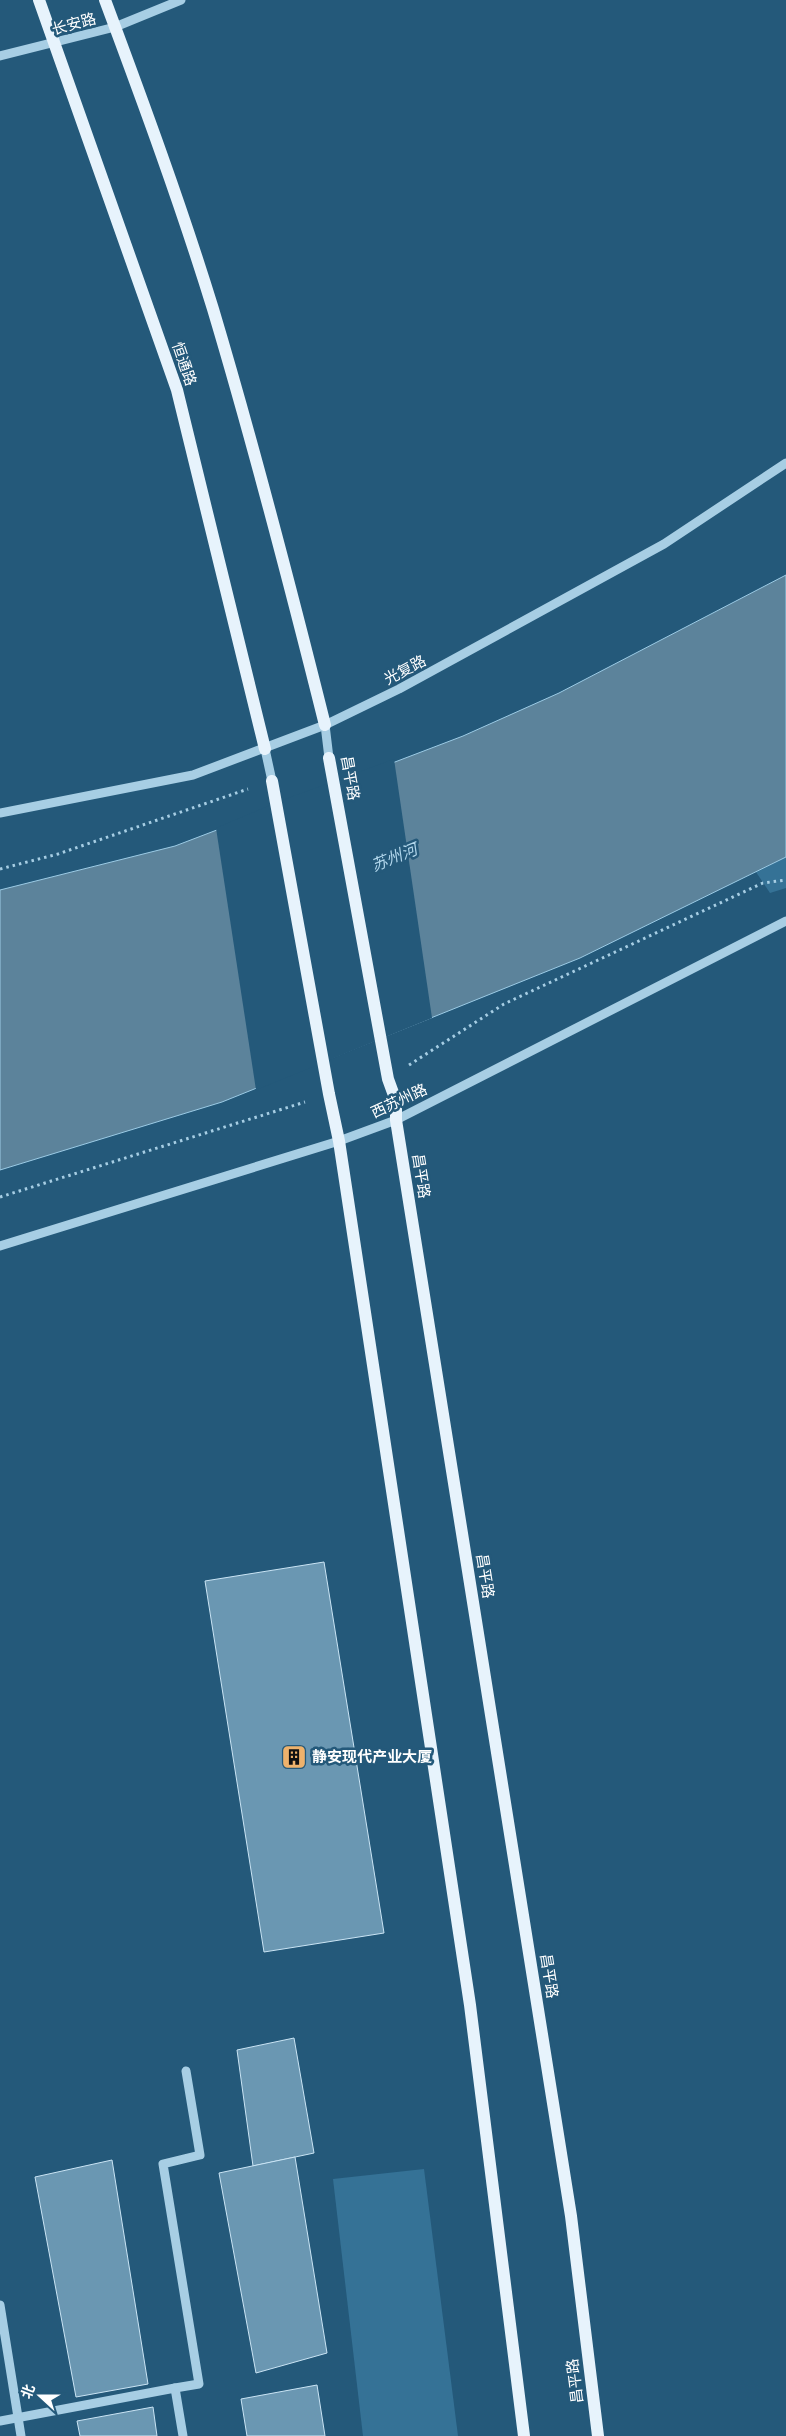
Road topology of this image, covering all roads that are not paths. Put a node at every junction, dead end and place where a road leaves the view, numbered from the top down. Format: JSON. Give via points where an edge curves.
{"nodes":[{"id":1,"x":39,"y":0,"type":"edge"},
{"id":2,"x":104,"y":0,"type":"edge"},
{"id":3,"x":181,"y":0,"type":"edge"},
{"id":4,"x":115,"y":27,"type":"junction"},
{"id":5,"x":53,"y":44,"type":"junction"},
{"id":6,"x":0,"y":56,"type":"edge"},
{"id":7,"x":786,"y":463,"type":"edge"},
{"id":8,"x":325,"y":725,"type":"junction"},
{"id":9,"x":265,"y":749,"type":"junction"},
{"id":10,"x":329,"y":758,"type":"joint"},
{"id":11,"x":272,"y":781,"type":"joint"},
{"id":12,"x":0,"y":813,"type":"edge"},
{"id":13,"x":786,"y":921,"type":"edge"},
{"id":14,"x":396,"y":1120,"type":"junction"},
{"id":15,"x":340,"y":1141,"type":"junction"},
{"id":16,"x":0,"y":1246,"type":"edge"},
{"id":17,"x":186,"y":2071,"type":"dead end"},
{"id":18,"x":0,"y":2305,"type":"edge"},
{"id":19,"x":175,"y":2388,"type":"junction"},
{"id":20,"x":18,"y":2417,"type":"junction"},
{"id":21,"x":0,"y":2420,"type":"edge"},
{"id":22,"x":21,"y":2436,"type":"edge"},
{"id":23,"x":183,"y":2436,"type":"edge"},
{"id":24,"x":524,"y":2436,"type":"edge"},
{"id":25,"x":598,"y":2436,"type":"edge"}],
"edges":[{"from":1,"to":5,"type":"main road","name":"恒通路"},
{"from":2,"to":4,"type":"main road"},
{"from":3,"to":4,"type":"street","name":"长安路"},
{"from":4,"to":5,"type":"street","name":"长安路"},
{"from":4,"to":8,"type":"main road","via":[[212,308],[282,551]]},
{"from":5,"to":6,"type":"street","name":"长安路"},
{"from":5,"to":9,"type":"main road","name":"恒通路","via":[[177,390]]},
{"from":7,"to":8,"type":"street","name":"光复路","via":[[664,544],[398,689]]},
{"from":8,"to":9,"type":"street","name":"光复路"},
{"from":8,"to":10,"type":"street","name":"昌平路"},
{"from":9,"to":11,"type":"street"},
{"from":9,"to":12,"type":"street","name":"光复路","via":[[193,775]]},
{"from":10,"to":14,"type":"main road","name":"昌平路","via":[[388,1079],[396,1101]]},
{"from":11,"to":15,"type":"main road"},
{"from":13,"to":14,"type":"street","name":"西苏州路"},
{"from":14,"to":15,"type":"street","name":"西苏州路"},
{"from":14,"to":25,"type":"main road","name":"昌平路","via":[[571,2216]]},
{"from":15,"to":16,"type":"street","name":"西苏州路"},
{"from":15,"to":24,"type":"main road","via":[[470,2005]]},
{"from":17,"to":19,"type":"street","via":[[200,2155],[163,2164],[199,2384]]},
{"from":18,"to":20,"type":"street"},
{"from":19,"to":20,"type":"street"},
{"from":19,"to":23,"type":"street"},
{"from":20,"to":21,"type":"street"},
{"from":20,"to":22,"type":"street"}]}
